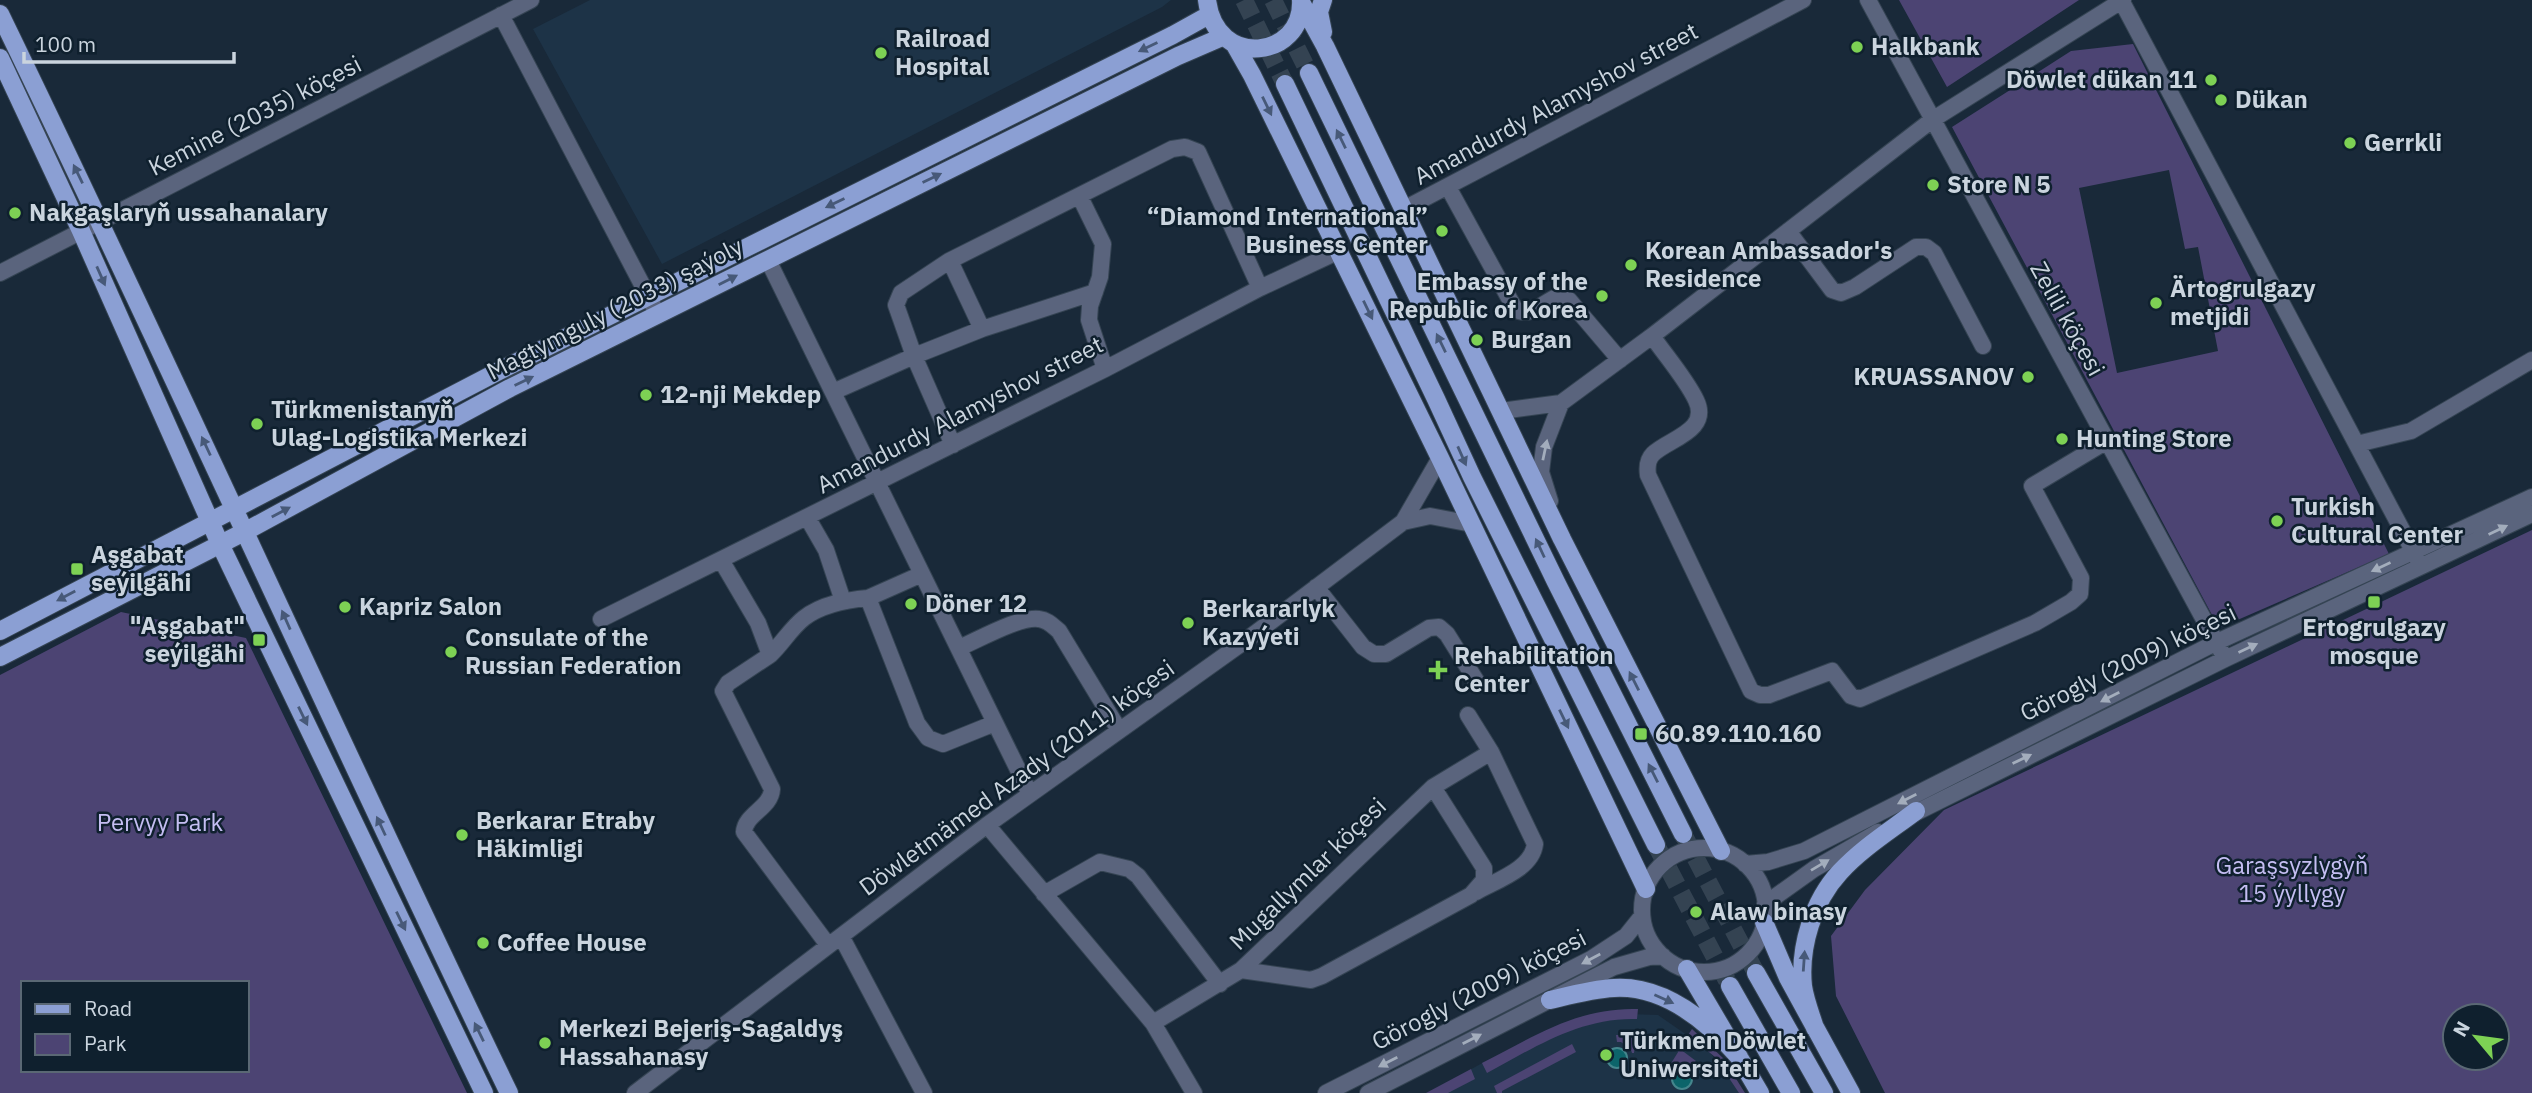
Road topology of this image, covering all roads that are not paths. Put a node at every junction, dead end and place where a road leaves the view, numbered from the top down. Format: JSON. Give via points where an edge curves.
{"nodes":[{"id":1,"x":531,"y":0,"type":"edge"},
{"id":2,"x":1196,"y":0,"type":"edge"},
{"id":3,"x":1323,"y":0,"type":"edge"},
{"id":4,"x":1803,"y":0,"type":"edge"},
{"id":5,"x":1868,"y":0,"type":"edge"},
{"id":6,"x":2122,"y":0,"type":"edge"},
{"id":7,"x":1301,"y":2,"type":"edge"},
{"id":8,"x":1208,"y":8,"type":"edge"},
{"id":9,"x":0,"y":14,"type":"edge"},
{"id":10,"x":501,"y":15,"type":"junction"},
{"id":11,"x":1173,"y":35,"type":"junction"},
{"id":12,"x":1229,"y":41,"type":"junction"},
{"id":13,"x":1325,"y":46,"type":"junction"},
{"id":14,"x":1178,"y":56,"type":"junction"},
{"id":15,"x":0,"y":58,"type":"edge"},
{"id":16,"x":1309,"y":73,"type":"tunnel mouth"},
{"id":17,"x":1252,"y":75,"type":"junction"},
{"id":18,"x":1285,"y":84,"type":"tunnel mouth"},
{"id":19,"x":1932,"y":120,"type":"junction"},
{"id":20,"x":1448,"y":187,"type":"junction"},
{"id":21,"x":1080,"y":197,"type":"junction"},
{"id":22,"x":1404,"y":209,"type":"junction"},
{"id":23,"x":101,"y":221,"type":"junction"},
{"id":24,"x":81,"y":231,"type":"junction"},
{"id":25,"x":1788,"y":231,"type":"junction"},
{"id":26,"x":1339,"y":251,"type":"junction"},
{"id":27,"x":768,"y":260,"type":"junction"},
{"id":28,"x":950,"y":261,"type":"junction"},
{"id":29,"x":0,"y":273,"type":"edge"},
{"id":30,"x":1260,"y":288,"type":"junction"},
{"id":31,"x":1095,"y":292,"type":"junction"},
{"id":32,"x":648,"y":296,"type":"junction"},
{"id":33,"x":658,"y":315,"type":"junction"},
{"id":34,"x":982,"y":329,"type":"junction"},
{"id":35,"x":1652,"y":336,"type":"junction"},
{"id":36,"x":1983,"y":346,"type":"dead end"},
{"id":37,"x":914,"y":356,"type":"junction"},
{"id":38,"x":1620,"y":360,"type":"junction"},
{"id":39,"x":2532,"y":360,"type":"edge"},
{"id":40,"x":1105,"y":369,"type":"junction"},
{"id":41,"x":1461,"y":384,"type":"junction"},
{"id":42,"x":833,"y":393,"type":"junction"},
{"id":43,"x":1436,"y":399,"type":"junction"},
{"id":44,"x":1561,"y":403,"type":"junction"},
{"id":45,"x":1502,"y":411,"type":"junction"},
{"id":46,"x":2108,"y":441,"type":"junction"},
{"id":47,"x":2357,"y":444,"type":"junction"},
{"id":48,"x":953,"y":445,"type":"junction"},
{"id":49,"x":1440,"y":458,"type":"junction"},
{"id":50,"x":877,"y":482,"type":"junction"},
{"id":51,"x":2532,"y":497,"type":"edge"},
{"id":52,"x":235,"y":508,"type":"junction"},
{"id":53,"x":2532,"y":514,"type":"edge"},
{"id":54,"x":807,"y":517,"type":"junction"},
{"id":55,"x":211,"y":520,"type":"junction"},
{"id":56,"x":1404,"y":522,"type":"junction"},
{"id":57,"x":1472,"y":524,"type":"junction"},
{"id":58,"x":246,"y":531,"type":"junction"},
{"id":59,"x":1562,"y":539,"type":"junction"},
{"id":60,"x":220,"y":544,"type":"junction"},
{"id":61,"x":2414,"y":552,"type":"junction"},
{"id":62,"x":721,"y":560,"type":"junction"},
{"id":63,"x":2421,"y":567,"type":"junction"},
{"id":64,"x":922,"y":575,"type":"junction"},
{"id":65,"x":1556,"y":582,"type":"junction"},
{"id":66,"x":1525,"y":584,"type":"junction"},
{"id":67,"x":1316,"y":587,"type":"junction"},
{"id":68,"x":868,"y":598,"type":"junction"},
{"id":69,"x":843,"y":601,"type":"junction"},
{"id":70,"x":601,"y":619,"type":"dead end"},
{"id":71,"x":0,"y":631,"type":"edge"},
{"id":72,"x":2217,"y":642,"type":"junction"},
{"id":73,"x":959,"y":648,"type":"junction"},
{"id":74,"x":770,"y":655,"type":"junction"},
{"id":75,"x":0,"y":657,"type":"edge"},
{"id":76,"x":2225,"y":659,"type":"junction"},
{"id":77,"x":1477,"y":682,"type":"dead end"},
{"id":78,"x":1468,"y":715,"type":"dead end"},
{"id":79,"x":995,"y":723,"type":"junction"},
{"id":80,"x":1119,"y":730,"type":"junction"},
{"id":81,"x":1491,"y":752,"type":"junction"},
{"id":82,"x":1433,"y":787,"type":"junction"},
{"id":83,"x":1030,"y":794,"type":"junction"},
{"id":84,"x":1916,"y":811,"type":"junction"},
{"id":85,"x":986,"y":825,"type":"junction"},
{"id":86,"x":1683,"y":834,"type":"tunnel mouth"},
{"id":87,"x":1656,"y":845,"type":"tunnel mouth"},
{"id":88,"x":1721,"y":851,"type":"junction"},
{"id":89,"x":1745,"y":864,"type":"junction"},
{"id":90,"x":1646,"y":889,"type":"junction"},
{"id":91,"x":1044,"y":894,"type":"junction"},
{"id":92,"x":1472,"y":895,"type":"junction"},
{"id":93,"x":1765,"y":904,"type":"junction"},
{"id":94,"x":1642,"y":916,"type":"junction"},
{"id":95,"x":1764,"y":922,"type":"junction"},
{"id":96,"x":834,"y":940,"type":"junction"},
{"id":97,"x":1663,"y":956,"type":"junction"},
{"id":98,"x":1687,"y":969,"type":"junction"},
{"id":99,"x":1241,"y":970,"type":"junction"},
{"id":100,"x":1756,"y":973,"type":"tunnel mouth"},
{"id":101,"x":1220,"y":984,"type":"junction"},
{"id":102,"x":1730,"y":986,"type":"tunnel mouth"},
{"id":103,"x":1550,"y":1000,"type":"junction"},
{"id":104,"x":1153,"y":1023,"type":"junction"},
{"id":105,"x":1815,"y":1028,"type":"junction"},
{"id":106,"x":1739,"y":1057,"type":"junction"},
{"id":107,"x":484,"y":1093,"type":"edge"},
{"id":108,"x":509,"y":1093,"type":"edge"},
{"id":109,"x":635,"y":1093,"type":"edge"},
{"id":110,"x":924,"y":1093,"type":"edge"},
{"id":111,"x":1194,"y":1093,"type":"edge"},
{"id":112,"x":1326,"y":1093,"type":"edge"},
{"id":113,"x":1368,"y":1093,"type":"edge"},
{"id":114,"x":1760,"y":1093,"type":"edge"},
{"id":115,"x":1791,"y":1093,"type":"edge"},
{"id":116,"x":1824,"y":1093,"type":"edge"},
{"id":117,"x":1851,"y":1093,"type":"edge"}],
"edges":[{"from":1,"to":10,"type":"street","name":"Kemine (2035) köçesi"},
{"from":2,"to":11,"type":"main road"},
{"from":3,"to":13,"type":"main road","via":[[1319,12]]},
{"from":4,"to":20,"type":"street","name":"Amandurdy Alamyshov street"},
{"from":5,"to":19,"type":"street","name":"Zelili köçesi"},
{"from":6,"to":19,"type":"street"},
{"from":6,"to":47,"type":"street"},
{"from":7,"to":12,"type":"main road","via":[[1298,19],[1279,42],[1250,49]]},
{"from":7,"to":13,"type":"main road"},
{"from":8,"to":11,"type":"main road","name":"Magtymguly (2033) şaýoly"},
{"from":8,"to":12,"type":"main road"},
{"from":23,"to":9,"type":"main road","one_way":true},
{"from":10,"to":23,"type":"street","name":"Kemine (2035) köçesi"},
{"from":10,"to":32,"type":"street"},
{"from":11,"to":32,"type":"main road","name":"Magtymguly (2033) şaýoly","one_way":true},
{"from":12,"to":14,"type":"main road","name":"Magtymguly (2033) şaýoly"},
{"from":12,"to":17,"type":"main road"},
{"from":13,"to":22,"type":"main road"},
{"from":14,"to":17,"type":"main road","via":[[1216,50]]},
{"from":27,"to":14,"type":"main road","name":"Magtymguly (2033) şaýoly","one_way":true},
{"from":15,"to":24,"type":"main road"},
{"from":41,"to":16,"type":"main road","one_way":true},
{"from":17,"to":26,"type":"main road","one_way":true},
{"from":18,"to":43,"type":"main road"},
{"from":19,"to":25,"type":"street"},
{"from":19,"to":46,"type":"street","name":"Zelili köçesi"},
{"from":20,"to":22,"type":"street","name":"Amandurdy Alamyshov street"},
{"from":20,"to":38,"type":"street","via":[[1515,309],[1529,313],[1559,296],[1569,300]]},
{"from":21,"to":28,"type":"street"},
{"from":21,"to":30,"type":"street","via":[[1172,149],[1198,152]]},
{"from":21,"to":31,"type":"street","via":[[1103,244]]},
{"from":22,"to":45,"type":"main road"},
{"from":23,"to":24,"type":"street","name":"Kemine (2035) köçesi"},
{"from":52,"to":23,"type":"main road","one_way":true},
{"from":24,"to":29,"type":"street","name":"Kemine (2035) köçesi"},
{"from":24,"to":55,"type":"main road","one_way":true},
{"from":25,"to":35,"type":"street"},
{"from":25,"to":36,"type":"street","via":[[1832,290],[1841,293],[1916,247],[1926,247],[1934,253]]},
{"from":26,"to":30,"type":"street","name":"Amandurdy Alamyshov street"},
{"from":26,"to":49,"type":"main road","one_way":true},
{"from":33,"to":27,"type":"main road","name":"Magtymguly (2033) şaýoly","one_way":true},
{"from":27,"to":42,"type":"street"},
{"from":28,"to":34,"type":"street"},
{"from":28,"to":37,"type":"street","via":[[901,293],[896,305]]},
{"from":30,"to":40,"type":"street","name":"Amandurdy Alamyshov street"},
{"from":31,"to":34,"type":"street"},
{"from":31,"to":40,"type":"street","via":[[1090,320]]},
{"from":32,"to":33,"type":"street"},
{"from":32,"to":52,"type":"main road","name":"Magtymguly (2033) şaýoly"},
{"from":58,"to":33,"type":"main road","name":"Magtymguly (2033) şaýoly","one_way":true,"via":[[510,388]]},
{"from":34,"to":37,"type":"street"},
{"from":35,"to":38,"type":"street"},
{"from":35,"to":46,"type":"street","via":[[1698,402],[1698,419],[1689,432],[1651,455],[1648,475],[1751,691],[1760,695],[1832,671],[1851,696],[1860,699],[2035,623],[2071,602],[2080,594],[2081,578],[2032,486]]},
{"from":37,"to":42,"type":"street"},
{"from":37,"to":48,"type":"street"},
{"from":38,"to":44,"type":"street"},
{"from":39,"to":47,"type":"street","via":[[2411,431]]},
{"from":40,"to":48,"type":"street","name":"Amandurdy Alamyshov street"},
{"from":41,"to":45,"type":"main road"},
{"from":65,"to":41,"type":"main road","one_way":true},
{"from":42,"to":50,"type":"street"},
{"from":43,"to":49,"type":"main road"},
{"from":43,"to":66,"type":"main road","one_way":true},
{"from":44,"to":45,"type":"street"},
{"from":59,"to":44,"type":"street","one_way":true,"via":[[1541,472],[1544,447]]},
{"from":45,"to":59,"type":"main road"},
{"from":46,"to":72,"type":"street","name":"Zelili köçesi"},
{"from":47,"to":61,"type":"street"},
{"from":48,"to":50,"type":"street","name":"Amandurdy Alamyshov street"},
{"from":49,"to":56,"type":"street","name":"Döwletmämed Azady (2011) köçesi"},
{"from":49,"to":57,"type":"main road"},
{"from":50,"to":54,"type":"street","name":"Amandurdy Alamyshov street"},
{"from":50,"to":64,"type":"street"},
{"from":51,"to":61,"type":"street","name":"Görogly (2009) köçesi"},
{"from":52,"to":55,"type":"main road","name":"Magtymguly (2033) şaýoly"},
{"from":52,"to":58,"type":"main road"},
{"from":63,"to":53,"type":"street","name":"Görogly (2009) köçesi","one_way":true},
{"from":54,"to":62,"type":"street","name":"Amandurdy Alamyshov street"},
{"from":54,"to":69,"type":"street","via":[[826,550]]},
{"from":55,"to":60,"type":"main road"},
{"from":55,"to":71,"type":"main road","name":"Magtymguly (2033) şaýoly","one_way":true},
{"from":56,"to":57,"type":"street","via":[[1430,516]]},
{"from":56,"to":67,"type":"street","name":"Döwletmämed Azady (2011) köçesi"},
{"from":57,"to":66,"type":"main road"},
{"from":57,"to":90,"type":"main road","one_way":true},
{"from":58,"to":60,"type":"main road","name":"Magtymguly (2033) şaýoly"},
{"from":108,"to":58,"type":"main road","one_way":true},
{"from":59,"to":65,"type":"main road"},
{"from":88,"to":59,"type":"main road","one_way":true},
{"from":60,"to":75,"type":"main road","name":"Magtymguly (2033) şaýoly"},
{"from":60,"to":107,"type":"main road","one_way":true},
{"from":61,"to":63,"type":"street"},
{"from":61,"to":72,"type":"street","name":"Görogly (2009) köçesi","one_way":true},
{"from":62,"to":70,"type":"street","name":"Amandurdy Alamyshov street"},
{"from":62,"to":74,"type":"street","via":[[758,623]]},
{"from":76,"to":63,"type":"street","name":"Görogly (2009) köçesi","one_way":true},
{"from":64,"to":68,"type":"street"},
{"from":64,"to":73,"type":"street"},
{"from":86,"to":65,"type":"main road","one_way":true},
{"from":66,"to":87,"type":"main road"},
{"from":67,"to":77,"type":"street","via":[[1363,647],[1374,654],[1386,654],[1429,628],[1439,627]]},
{"from":67,"to":80,"type":"street","name":"Döwletmämed Azady (2011) köçesi"},
{"from":68,"to":69,"type":"street"},
{"from":68,"to":79,"type":"street","via":[[917,723],[928,738],[943,744]]},
{"from":69,"to":74,"type":"street","via":[[805,617]]},
{"from":72,"to":76,"type":"street","name":"Zelili köçesi"},
{"from":72,"to":89,"type":"street","name":"Görogly (2009) köçesi","one_way":true,"via":[[1804,851]]},
{"from":73,"to":79,"type":"street"},
{"from":73,"to":80,"type":"street","via":[[1024,621],[1050,623]]},
{"from":74,"to":96,"type":"street","via":[[723,691],[772,789],[744,832]]},
{"from":84,"to":76,"type":"street","name":"Görogly (2009) köçesi","one_way":true},
{"from":78,"to":81,"type":"street"},
{"from":79,"to":83,"type":"street"},
{"from":80,"to":83,"type":"street","name":"Döwletmämed Azady (2011) köçesi"},
{"from":81,"to":82,"type":"street","name":"Mugallymlar köçesi"},
{"from":81,"to":92,"type":"street","via":[[1535,844],[1534,854],[1528,863]]},
{"from":82,"to":92,"type":"street","via":[[1484,867],[1484,880]]},
{"from":82,"to":99,"type":"street","name":"Mugallymlar köçesi"},
{"from":83,"to":85,"type":"street","name":"Döwletmämed Azady (2011) köçesi"},
{"from":93,"to":84,"type":"street","name":"Görogly (2009) köçesi","one_way":true,"via":[[1814,869]]},
{"from":105,"to":84,"type":"main road","one_way":true,"via":[[1803,988],[1803,961],[1807,932],[1820,901],[1862,852]]},
{"from":85,"to":91,"type":"street"},
{"from":85,"to":96,"type":"street","name":"Döwletmämed Azady (2011) köçesi"},
{"from":88,"to":89,"type":"street"},
{"from":88,"to":90,"type":"street","via":[[1693,849],[1676,855],[1655,873]]},
{"from":89,"to":93,"type":"street","via":[[1756,878]]},
{"from":90,"to":94,"type":"street"},
{"from":91,"to":101,"type":"street","via":[[1100,862],[1129,869]]},
{"from":91,"to":104,"type":"street"},
{"from":92,"to":99,"type":"street","via":[[1311,980]]},
{"from":93,"to":95,"type":"street"},
{"from":94,"to":97,"type":"street","via":[[1651,942]]},
{"from":94,"to":112,"type":"street","name":"Görogly (2009) köçesi","one_way":true,"via":[[1635,928],[1609,949]]},
{"from":95,"to":98,"type":"street","via":[[1752,947],[1731,965],[1714,971]]},
{"from":95,"to":105,"type":"main road"},
{"from":96,"to":109,"type":"street","name":"Döwletmämed Azady (2011) köçesi"},
{"from":96,"to":110,"type":"street"},
{"from":97,"to":98,"type":"street"},
{"from":97,"to":103,"type":"street","name":"Görogly (2009) köçesi","via":[[1614,967]]},
{"from":98,"to":106,"type":"main road"},
{"from":99,"to":101,"type":"street","name":"Mugallymlar köçesi"},
{"from":100,"to":116,"type":"main road"},
{"from":101,"to":104,"type":"street","name":"Mugallymlar köçesi"},
{"from":102,"to":115,"type":"main road"},
{"from":103,"to":106,"type":"main road","one_way":true,"via":[[1615,988],[1650,993],[1697,1017]]},
{"from":113,"to":103,"type":"street","name":"Görogly (2009) köçesi","one_way":true},
{"from":104,"to":111,"type":"street"},
{"from":105,"to":117,"type":"main road"},
{"from":106,"to":114,"type":"main road"}]}
